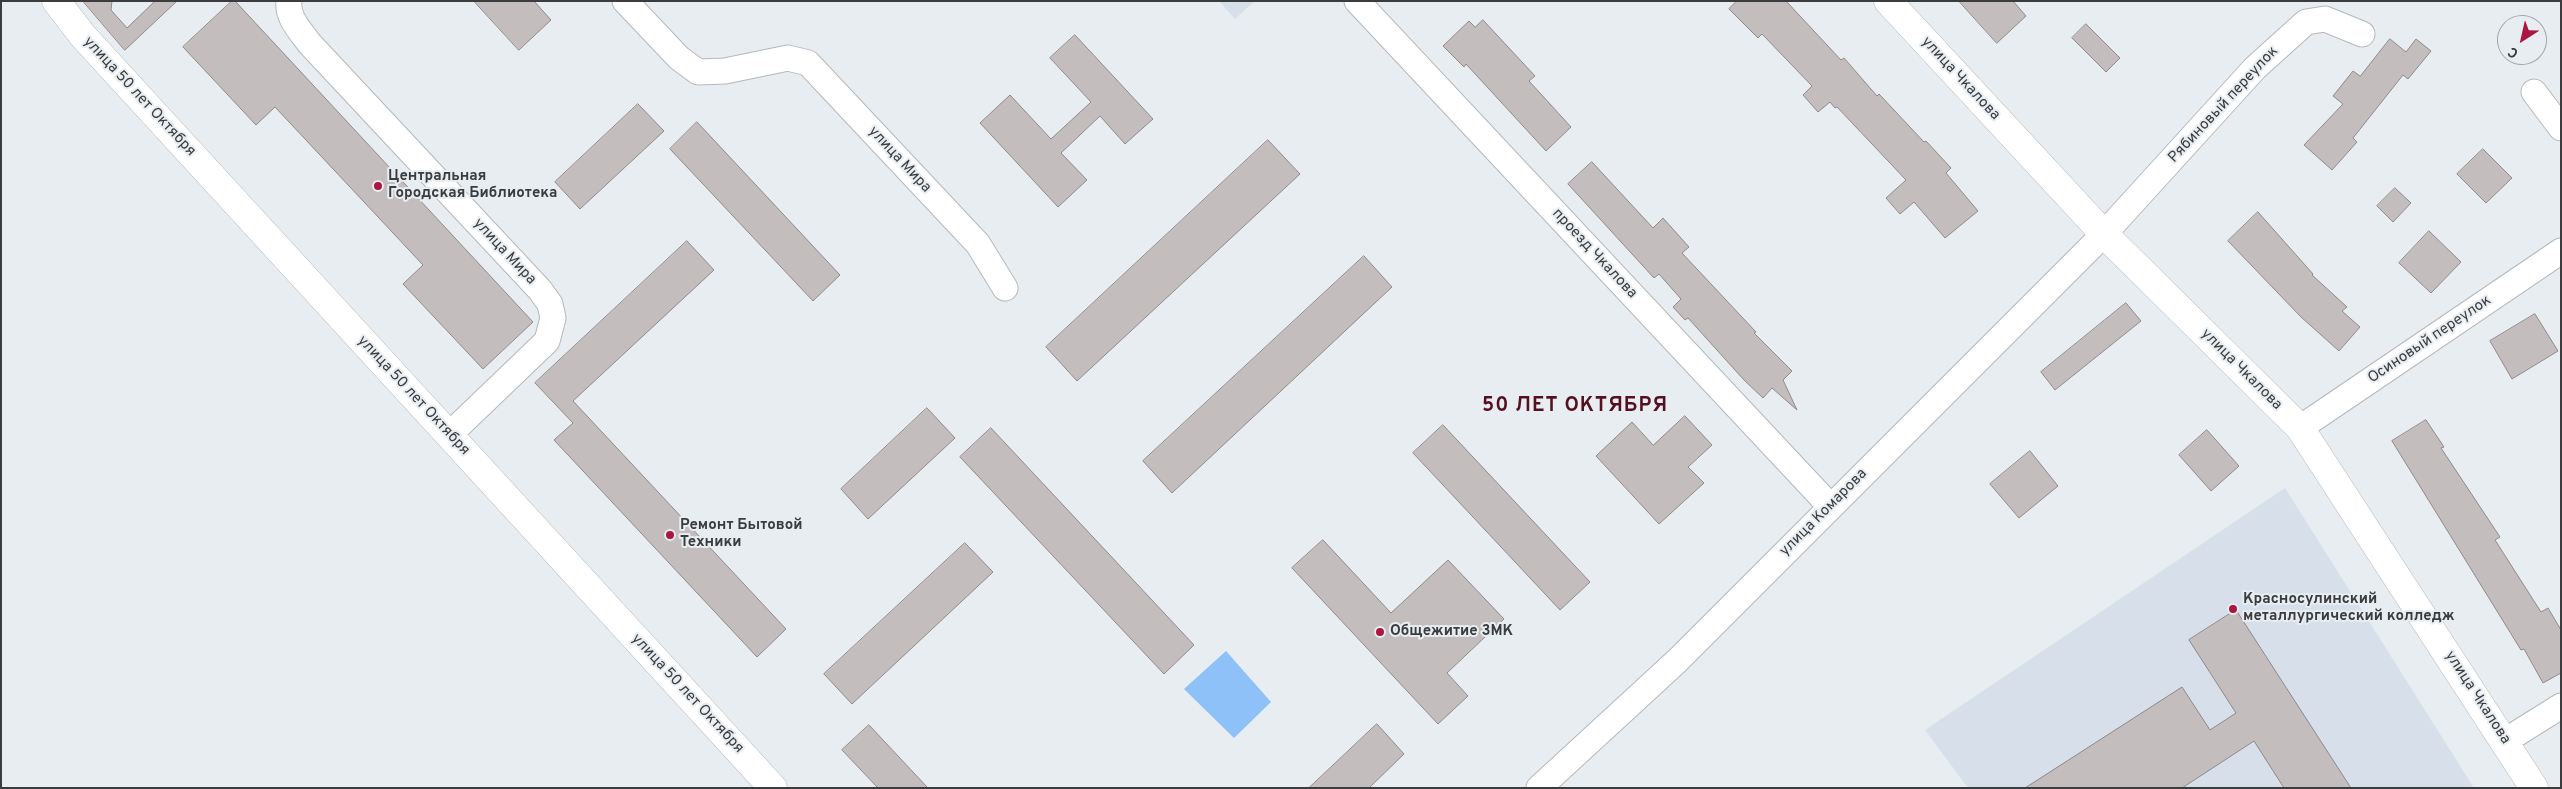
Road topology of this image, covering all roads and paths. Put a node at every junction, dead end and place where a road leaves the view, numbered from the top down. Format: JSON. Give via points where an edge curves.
{"nodes":[{"id":1,"x":56,"y":1,"type":"edge"},
{"id":2,"x":289,"y":1,"type":"edge"},
{"id":3,"x":625,"y":1,"type":"edge"},
{"id":4,"x":1358,"y":1,"type":"edge"},
{"id":5,"x":1888,"y":1,"type":"edge"},
{"id":6,"x":2362,"y":34,"type":"dead end"},
{"id":7,"x":2534,"y":92,"type":"dead end"},
{"id":8,"x":2561,"y":128,"type":"edge"},
{"id":9,"x":2104,"y":234,"type":"junction"},
{"id":10,"x":2561,"y":251,"type":"edge"},
{"id":11,"x":1005,"y":288,"type":"dead end"},
{"id":12,"x":2300,"y":428,"type":"junction"},
{"id":13,"x":449,"y":435,"type":"junction"},
{"id":14,"x":1830,"y":506,"type":"junction"},
{"id":15,"x":2561,"y":706,"type":"edge"},
{"id":16,"x":2505,"y":741,"type":"junction"},
{"id":17,"x":773,"y":788,"type":"edge"},
{"id":18,"x":1539,"y":788,"type":"edge"},
{"id":19,"x":2534,"y":788,"type":"edge"}],
"edges":[{"from":1,"to":13,"type":"street","name":"улица 50 лет Октября","via":[[82,36]]},
{"from":2,"to":13,"type":"street","name":"улица Мира","via":[[293,22],[309,43],[550,304],[553,318],[546,341]]},
{"from":3,"to":11,"type":"street","name":"улица Мира","via":[[680,58],[698,72],[725,71],[788,58],[808,63],[978,244]]},
{"from":4,"to":14,"type":"street","name":"проезд Чкалова"},
{"from":5,"to":9,"type":"street","name":"улица Чкалова"},
{"from":6,"to":9,"type":"street","name":"Рябиновый переулок","via":[[2325,19],[2306,22],[2254,68]]},
{"from":7,"to":8,"type":"street"},
{"from":9,"to":12,"type":"street","name":"улица Чкалова"},
{"from":9,"to":14,"type":"street","name":"улица Комарова"},
{"from":10,"to":12,"type":"street","name":"Осиновый переулок"},
{"from":12,"to":16,"type":"street","name":"улица Чкалова"},
{"from":13,"to":17,"type":"street","name":"улица 50 лет Октября"},
{"from":14,"to":18,"type":"street","name":"улица Комарова","via":[[1677,661]]},
{"from":15,"to":16,"type":"street"},
{"from":16,"to":19,"type":"street","name":"улица Чкалова"}]}
